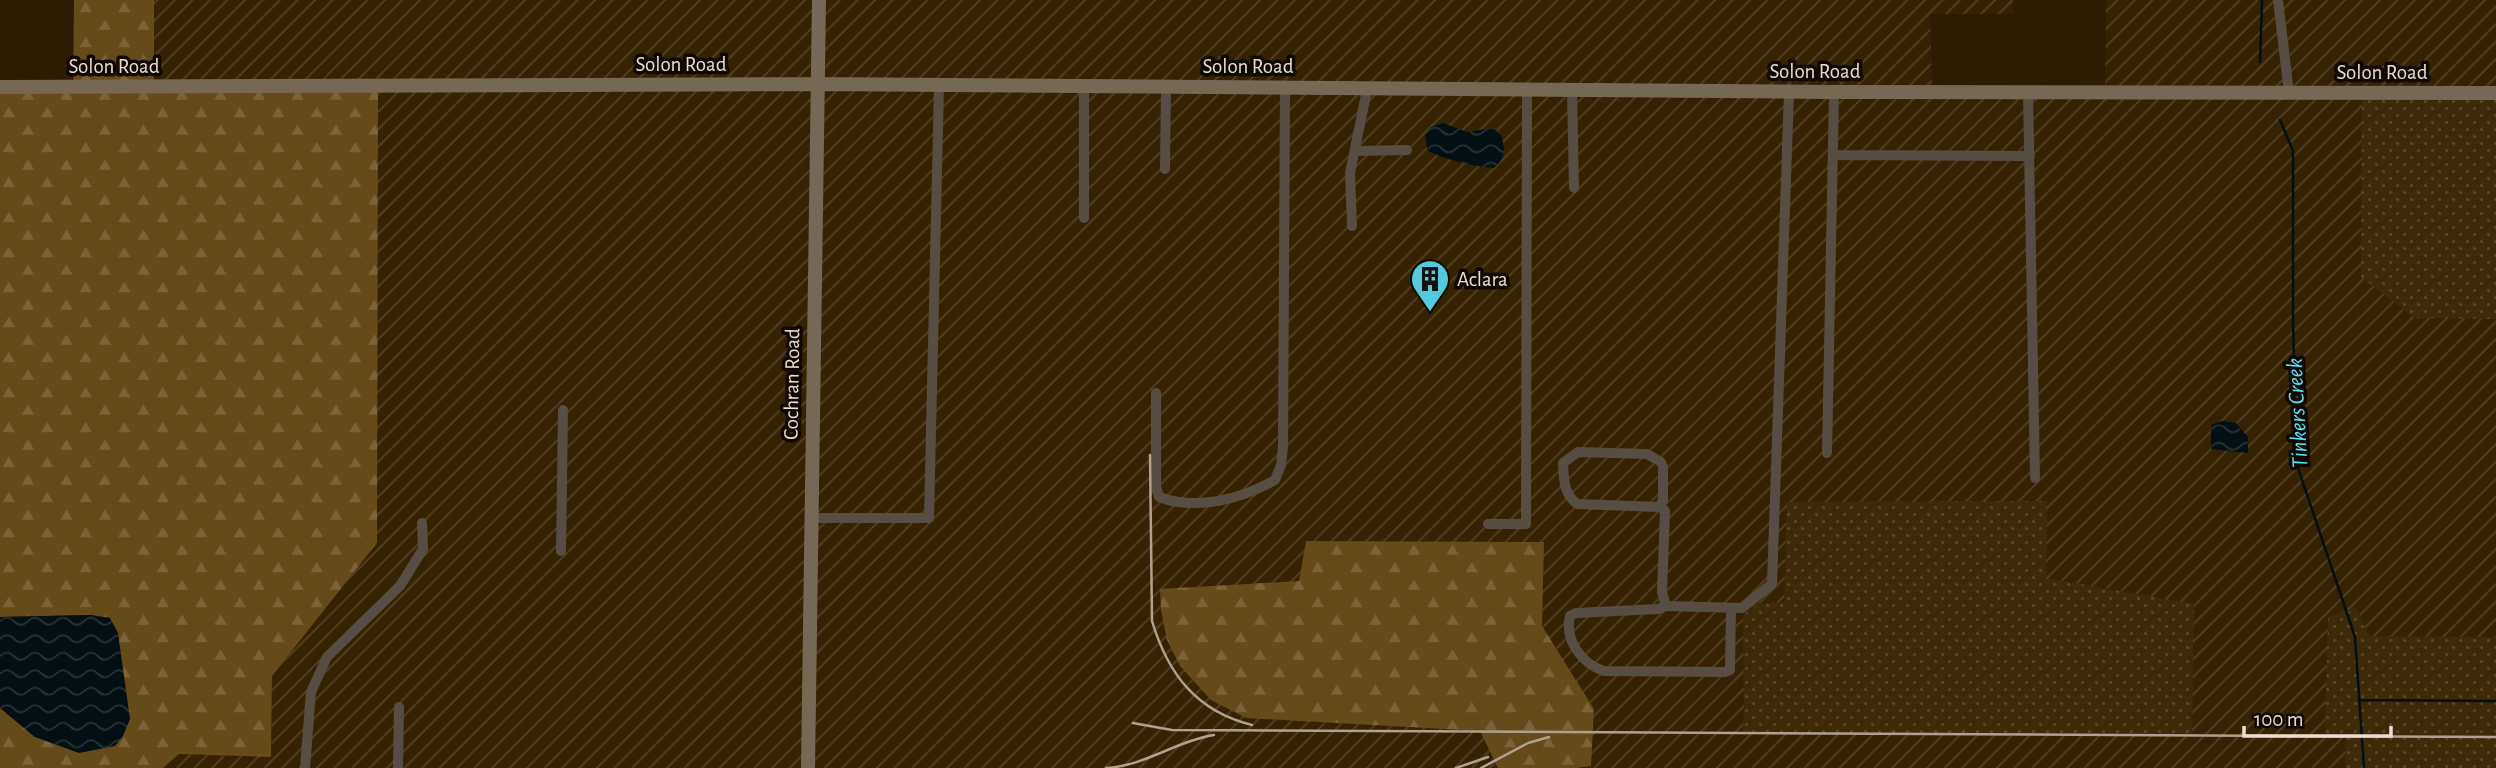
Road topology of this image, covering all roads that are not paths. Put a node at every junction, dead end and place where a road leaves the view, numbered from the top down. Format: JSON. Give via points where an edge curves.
{"nodes":[{"id":1,"x":819,"y":0,"type":"edge"},
{"id":2,"x":2278,"y":0,"type":"edge"},
{"id":3,"x":818,"y":84,"type":"junction"},
{"id":4,"x":939,"y":85,"type":"junction"},
{"id":5,"x":1084,"y":86,"type":"junction"},
{"id":6,"x":0,"y":87,"type":"edge"},
{"id":7,"x":1166,"y":87,"type":"junction"},
{"id":8,"x":1285,"y":88,"type":"junction"},
{"id":9,"x":1367,"y":90,"type":"junction"},
{"id":10,"x":1527,"y":90,"type":"junction"},
{"id":11,"x":1572,"y":90,"type":"junction"},
{"id":12,"x":1789,"y":92,"type":"junction"},
{"id":13,"x":1834,"y":92,"type":"junction"},
{"id":14,"x":2028,"y":93,"type":"junction"},
{"id":15,"x":2289,"y":93,"type":"junction"},
{"id":16,"x":2496,"y":93,"type":"edge"},
{"id":17,"x":1408,"y":150,"type":"dead end"},
{"id":18,"x":1356,"y":151,"type":"junction"},
{"id":19,"x":1833,"y":155,"type":"junction"},
{"id":20,"x":2030,"y":156,"type":"junction"},
{"id":21,"x":1165,"y":169,"type":"dead end"},
{"id":22,"x":1574,"y":188,"type":"dead end"},
{"id":23,"x":1084,"y":218,"type":"dead end"},
{"id":24,"x":1352,"y":226,"type":"dead end"},
{"id":25,"x":1156,"y":393,"type":"dead end"},
{"id":26,"x":563,"y":410,"type":"dead end"},
{"id":27,"x":1826,"y":453,"type":"dead end"},
{"id":28,"x":2035,"y":478,"type":"dead end"},
{"id":29,"x":1660,"y":507,"type":"junction"},
{"id":30,"x":811,"y":518,"type":"junction"},
{"id":31,"x":422,"y":523,"type":"dead end"},
{"id":32,"x":1488,"y":524,"type":"dead end"},
{"id":33,"x":561,"y":551,"type":"dead end"},
{"id":34,"x":1666,"y":606,"type":"junction"},
{"id":35,"x":1731,"y":608,"type":"junction"},
{"id":36,"x":399,"y":707,"type":"dead end"},
{"id":37,"x":305,"y":768,"type":"edge"},
{"id":38,"x":398,"y":768,"type":"edge"},
{"id":39,"x":808,"y":768,"type":"edge"}],
"edges":[{"from":1,"to":3,"type":"street","name":"Cochran Road"},
{"from":2,"to":15,"type":"street"},
{"from":3,"to":4,"type":"street","name":"Solon Road"},
{"from":3,"to":6,"type":"street","name":"Solon Road"},
{"from":3,"to":30,"type":"street","name":"Cochran Road"},
{"from":4,"to":5,"type":"street","name":"Solon Road"},
{"from":4,"to":30,"type":"street","via":[[929,518]]},
{"from":5,"to":7,"type":"street","name":"Solon Road"},
{"from":5,"to":23,"type":"street"},
{"from":7,"to":8,"type":"street","name":"Solon Road"},
{"from":7,"to":21,"type":"street"},
{"from":8,"to":9,"type":"street","name":"Solon Road"},
{"from":8,"to":25,"type":"street","via":[[1283,447],[1275,480],[1216,503],[1159,497]]},
{"from":9,"to":10,"type":"street","name":"Solon Road"},
{"from":9,"to":18,"type":"street"},
{"from":10,"to":11,"type":"street","name":"Solon Road"},
{"from":10,"to":32,"type":"street","via":[[1527,524]]},
{"from":11,"to":12,"type":"street","name":"Solon Road"},
{"from":11,"to":22,"type":"street"},
{"from":12,"to":13,"type":"street","name":"Solon Road"},
{"from":12,"to":35,"type":"street","via":[[1773,584],[1742,608]]},
{"from":13,"to":14,"type":"street","name":"Solon Road"},
{"from":13,"to":19,"type":"street"},
{"from":14,"to":15,"type":"street","name":"Solon Road"},
{"from":14,"to":20,"type":"street"},
{"from":15,"to":16,"type":"street","name":"Solon Road"},
{"from":17,"to":18,"type":"street"},
{"from":18,"to":24,"type":"street","via":[[1350,173]]},
{"from":19,"to":20,"type":"street"},
{"from":19,"to":27,"type":"street"},
{"from":20,"to":28,"type":"street"},
{"from":26,"to":33,"type":"street"},
{"from":29,"to":29,"type":"street","via":[[1577,504],[1564,487],[1563,463],[1578,452],[1654,456],[1664,467]]},
{"from":29,"to":34,"type":"street","via":[[1665,511],[1662,592]]},
{"from":30,"to":39,"type":"street","name":"Cochran Road"},
{"from":31,"to":37,"type":"street","via":[[423,550],[400,586],[327,657],[311,692]]},
{"from":34,"to":35,"type":"street"},
{"from":34,"to":35,"type":"street","via":[[1576,613],[1570,616],[1570,636],[1589,667],[1604,671],[1725,672],[1730,670]]},
{"from":36,"to":38,"type":"street"}]}
